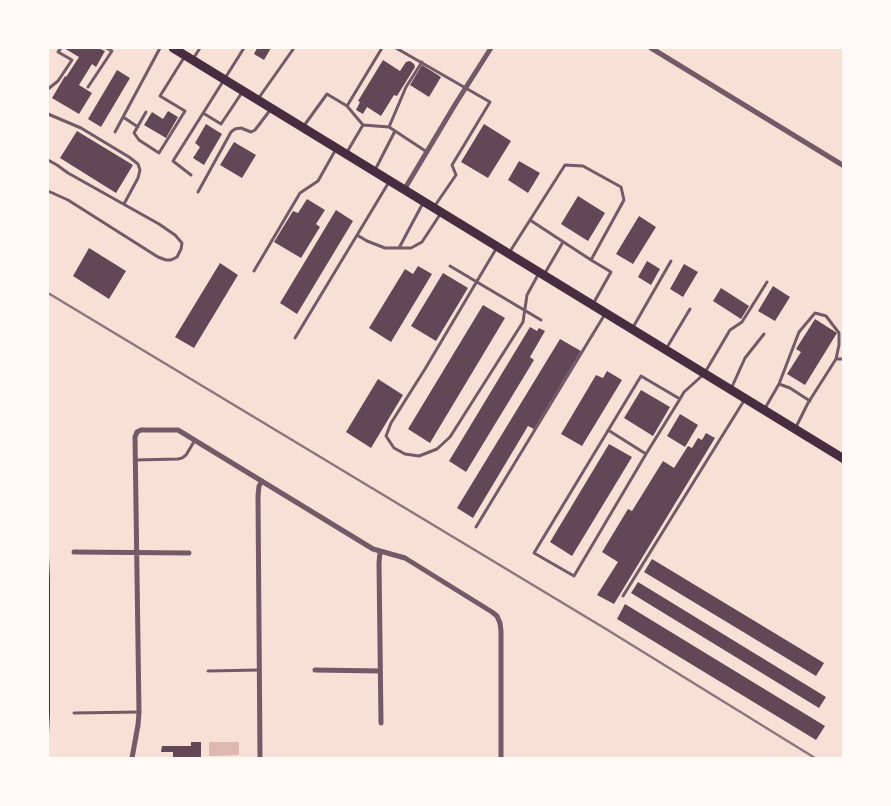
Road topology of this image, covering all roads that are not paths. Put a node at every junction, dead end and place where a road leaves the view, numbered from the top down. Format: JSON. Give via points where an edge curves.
{"nodes":[{"id":1,"x":61,"y":48,"type":"edge"},
{"id":2,"x":106,"y":48,"type":"edge"},
{"id":3,"x":160,"y":48,"type":"edge"},
{"id":4,"x":173,"y":48,"type":"edge"},
{"id":5,"x":200,"y":48,"type":"edge"},
{"id":6,"x":244,"y":48,"type":"edge"},
{"id":7,"x":294,"y":48,"type":"edge"},
{"id":8,"x":382,"y":48,"type":"edge"},
{"id":9,"x":396,"y":48,"type":"edge"},
{"id":10,"x":491,"y":48,"type":"edge"},
{"id":11,"x":651,"y":48,"type":"edge"},
{"id":12,"x":189,"y":58,"type":"junction"},
{"id":13,"x":422,"y":62,"type":"junction"},
{"id":14,"x":225,"y":80,"type":"junction"},
{"id":15,"x":88,"y":86,"type":"dead end"},
{"id":16,"x":466,"y":88,"type":"junction"},
{"id":17,"x":48,"y":89,"type":"edge"},
{"id":18,"x":243,"y":91,"type":"junction"},
{"id":19,"x":258,"y":100,"type":"junction"},
{"id":20,"x":348,"y":106,"type":"junction"},
{"id":21,"x":271,"y":108,"type":"junction"},
{"id":22,"x":146,"y":112,"type":"dead end"},
{"id":23,"x":203,"y":113,"type":"junction"},
{"id":24,"x":48,"y":114,"type":"edge"},
{"id":25,"x":123,"y":117,"type":"junction"},
{"id":26,"x":363,"y":124,"type":"junction"},
{"id":27,"x":138,"y":127,"type":"junction"},
{"id":28,"x":389,"y":127,"type":"junction"},
{"id":29,"x":303,"y":128,"type":"junction"},
{"id":30,"x":395,"y":131,"type":"junction"},
{"id":31,"x":114,"y":132,"type":"dead end"},
{"id":32,"x":336,"y":148,"type":"junction"},
{"id":33,"x":427,"y":152,"type":"junction"},
{"id":34,"x":346,"y":154,"type":"junction"},
{"id":35,"x":48,"y":160,"type":"edge"},
{"id":36,"x":844,"y":166,"type":"edge"},
{"id":37,"x":375,"y":172,"type":"junction"},
{"id":38,"x":191,"y":174,"type":"dead end"},
{"id":39,"x":390,"y":181,"type":"junction"},
{"id":40,"x":404,"y":190,"type":"junction"},
{"id":41,"x":48,"y":191,"type":"edge"},
{"id":42,"x":198,"y":192,"type":"dead end"},
{"id":43,"x":424,"y":202,"type":"junction"},
{"id":44,"x":124,"y":204,"type":"junction"},
{"id":45,"x":437,"y":210,"type":"junction"},
{"id":46,"x":530,"y":220,"type":"junction"},
{"id":47,"x":357,"y":235,"type":"junction"},
{"id":48,"x":563,"y":242,"type":"junction"},
{"id":49,"x":498,"y":247,"type":"junction"},
{"id":50,"x":399,"y":249,"type":"junction"},
{"id":51,"x":509,"y":254,"type":"junction"},
{"id":52,"x":591,"y":260,"type":"junction"},
{"id":53,"x":671,"y":261,"type":"dead end"},
{"id":54,"x":450,"y":266,"type":"dead end"},
{"id":55,"x":254,"y":271,"type":"dead end"},
{"id":56,"x":541,"y":274,"type":"junction"},
{"id":57,"x":477,"y":282,"type":"junction"},
{"id":58,"x":767,"y":282,"type":"dead end"},
{"id":59,"x":592,"y":305,"type":"junction"},
{"id":60,"x":690,"y":308,"type":"dead end"},
{"id":61,"x":524,"y":310,"type":"junction"},
{"id":62,"x":606,"y":313,"type":"junction"},
{"id":63,"x":541,"y":320,"type":"dead end"},
{"id":64,"x":632,"y":329,"type":"junction"},
{"id":65,"x":764,"y":334,"type":"dead end"},
{"id":66,"x":295,"y":338,"type":"dead end"},
{"id":67,"x":665,"y":350,"type":"junction"},
{"id":68,"x":836,"y":359,"type":"junction"},
{"id":69,"x":844,"y":359,"type":"edge"},
{"id":70,"x":704,"y":374,"type":"junction"},
{"id":71,"x":779,"y":384,"type":"junction"},
{"id":72,"x":731,"y":390,"type":"junction"},
{"id":73,"x":680,"y":399,"type":"junction"},
{"id":74,"x":745,"y":399,"type":"junction"},
{"id":75,"x":810,"y":401,"type":"junction"},
{"id":76,"x":764,"y":410,"type":"junction"},
{"id":77,"x":795,"y":429,"type":"junction"},
{"id":78,"x":608,"y":430,"type":"junction"},
{"id":79,"x":195,"y":440,"type":"junction"},
{"id":80,"x":646,"y":454,"type":"junction"},
{"id":81,"x":844,"y":459,"type":"edge"},
{"id":82,"x":136,"y":460,"type":"junction"},
{"id":83,"x":262,"y":481,"type":"junction"},
{"id":84,"x":476,"y":527,"type":"dead end"},
{"id":85,"x":74,"y":552,"type":"dead end"},
{"id":86,"x":137,"y":552,"type":"junction"},
{"id":87,"x":189,"y":552,"type":"dead end"},
{"id":88,"x":380,"y":552,"type":"junction"},
{"id":89,"x":623,"y":596,"type":"dead end"},
{"id":90,"x":259,"y":670,"type":"junction"},
{"id":91,"x":315,"y":670,"type":"dead end"},
{"id":92,"x":208,"y":671,"type":"dead end"},
{"id":93,"x":380,"y":671,"type":"junction"},
{"id":94,"x":139,"y":712,"type":"junction"},
{"id":95,"x":74,"y":713,"type":"dead end"},
{"id":96,"x":381,"y":723,"type":"dead end"},
{"id":97,"x":132,"y":758,"type":"edge"},
{"id":98,"x":260,"y":758,"type":"edge"},
{"id":99,"x":500,"y":758,"type":"edge"}],
"edges":[{"from":1,"to":17,"type":"lane","via":[[58,52],[72,60],[58,81]]},
{"from":2,"to":15,"type":"lane","via":[[112,51]]},
{"from":3,"to":25,"type":"lane"},
{"from":4,"to":12,"type":"main road"},
{"from":5,"to":12,"type":"lane"},
{"from":6,"to":14,"type":"lane"},
{"from":7,"to":19,"type":"lane"},
{"from":8,"to":20,"type":"lane"},
{"from":9,"to":13,"type":"lane"},
{"from":10,"to":16,"type":"street"},
{"from":11,"to":36,"type":"street"},
{"from":12,"to":14,"type":"main road"},
{"from":12,"to":27,"type":"lane","via":[[160,96],[185,111],[159,153],[139,140],[134,133]]},
{"from":13,"to":16,"type":"lane"},
{"from":13,"to":28,"type":"lane","via":[[406,87]]},
{"from":14,"to":18,"type":"main road"},
{"from":14,"to":23,"type":"lane"},
{"from":16,"to":33,"type":"street"},
{"from":16,"to":45,"type":"lane","via":[[490,102],[452,165],[456,175]]},
{"from":18,"to":19,"type":"main road"},
{"from":18,"to":23,"type":"lane","via":[[221,124]]},
{"from":19,"to":21,"type":"main road"},
{"from":20,"to":26,"type":"lane"},
{"from":20,"to":29,"type":"lane","via":[[327,94]]},
{"from":21,"to":29,"type":"main road"},
{"from":21,"to":42,"type":"lane","via":[[255,130],[251,132],[241,128],[231,132]]},
{"from":22,"to":27,"type":"lane"},
{"from":23,"to":38,"type":"lane","via":[[173,162]]},
{"from":24,"to":44,"type":"lane","via":[[81,128],[138,164],[138,178]]},
{"from":25,"to":27,"type":"lane"},
{"from":25,"to":31,"type":"lane"},
{"from":26,"to":28,"type":"lane"},
{"from":26,"to":34,"type":"lane"},
{"from":28,"to":30,"type":"lane"},
{"from":29,"to":32,"type":"main road"},
{"from":30,"to":33,"type":"lane"},
{"from":30,"to":37,"type":"lane"},
{"from":32,"to":34,"type":"main road"},
{"from":32,"to":55,"type":"lane","via":[[318,180],[300,193]]},
{"from":33,"to":40,"type":"street"},
{"from":34,"to":37,"type":"main road"},
{"from":35,"to":44,"type":"lane"},
{"from":37,"to":39,"type":"main road"},
{"from":39,"to":40,"type":"main road"},
{"from":39,"to":47,"type":"lane"},
{"from":40,"to":43,"type":"main road"},
{"from":41,"to":44,"type":"lane","via":[[68,200],[158,257],[166,260],[177,257],[182,243],[175,235]]},
{"from":43,"to":45,"type":"main road"},
{"from":43,"to":50,"type":"lane"},
{"from":45,"to":49,"type":"main road"},
{"from":45,"to":50,"type":"lane","via":[[422,242],[411,248]]},
{"from":46,"to":48,"type":"lane"},
{"from":46,"to":51,"type":"lane"},
{"from":46,"to":52,"type":"lane","via":[[565,166],[583,166],[621,187],[624,200]]},
{"from":47,"to":50,"type":"lane","via":[[386,248]]},
{"from":47,"to":66,"type":"lane"},
{"from":48,"to":52,"type":"lane"},
{"from":48,"to":56,"type":"lane"},
{"from":49,"to":51,"type":"main road"},
{"from":49,"to":57,"type":"lane"},
{"from":51,"to":56,"type":"main road"},
{"from":52,"to":59,"type":"lane","via":[[611,272]]},
{"from":53,"to":64,"type":"lane"},
{"from":54,"to":57,"type":"lane"},
{"from":56,"to":59,"type":"main road"},
{"from":56,"to":61,"type":"lane","via":[[527,295]]},
{"from":57,"to":61,"type":"lane"},
{"from":57,"to":61,"type":"lane","via":[[386,436],[394,448],[404,454],[419,456],[437,449],[450,437],[522,322]]},
{"from":58,"to":70,"type":"lane","via":[[742,322],[730,330]]},
{"from":59,"to":62,"type":"main road"},
{"from":60,"to":67,"type":"lane"},
{"from":61,"to":63,"type":"lane"},
{"from":62,"to":64,"type":"main road"},
{"from":62,"to":84,"type":"lane"},
{"from":64,"to":67,"type":"main road"},
{"from":65,"to":72,"type":"lane","via":[[745,358]]},
{"from":67,"to":70,"type":"main road"},
{"from":68,"to":69,"type":"lane"},
{"from":68,"to":71,"type":"lane","via":[[839,333],[826,316],[815,313],[799,332]]},
{"from":68,"to":75,"type":"lane"},
{"from":70,"to":72,"type":"main road"},
{"from":70,"to":73,"type":"lane"},
{"from":71,"to":75,"type":"lane"},
{"from":71,"to":76,"type":"lane"},
{"from":72,"to":74,"type":"main road"},
{"from":73,"to":78,"type":"lane","via":[[641,376]]},
{"from":73,"to":80,"type":"lane"},
{"from":74,"to":76,"type":"main road"},
{"from":74,"to":89,"type":"lane"},
{"from":75,"to":77,"type":"lane"},
{"from":76,"to":77,"type":"main road"},
{"from":77,"to":81,"type":"main road"},
{"from":78,"to":80,"type":"lane"},
{"from":78,"to":80,"type":"lane","via":[[534,553],[574,576]]},
{"from":79,"to":82,"type":"lane","via":[[182,458]]},
{"from":79,"to":82,"type":"street","via":[[178,430],[141,430],[135,437]]},
{"from":79,"to":83,"type":"street"},
{"from":82,"to":86,"type":"street"},
{"from":83,"to":88,"type":"street"},
{"from":83,"to":90,"type":"street","via":[[258,496]]},
{"from":85,"to":86,"type":"street"},
{"from":86,"to":87,"type":"street"},
{"from":86,"to":94,"type":"street"},
{"from":88,"to":93,"type":"street"},
{"from":88,"to":99,"type":"street","via":[[405,558],[497,616],[500,623]]},
{"from":90,"to":92,"type":"lane"},
{"from":90,"to":98,"type":"street"},
{"from":91,"to":93,"type":"street"},
{"from":93,"to":96,"type":"street"},
{"from":94,"to":95,"type":"lane"},
{"from":94,"to":97,"type":"street"}]}
